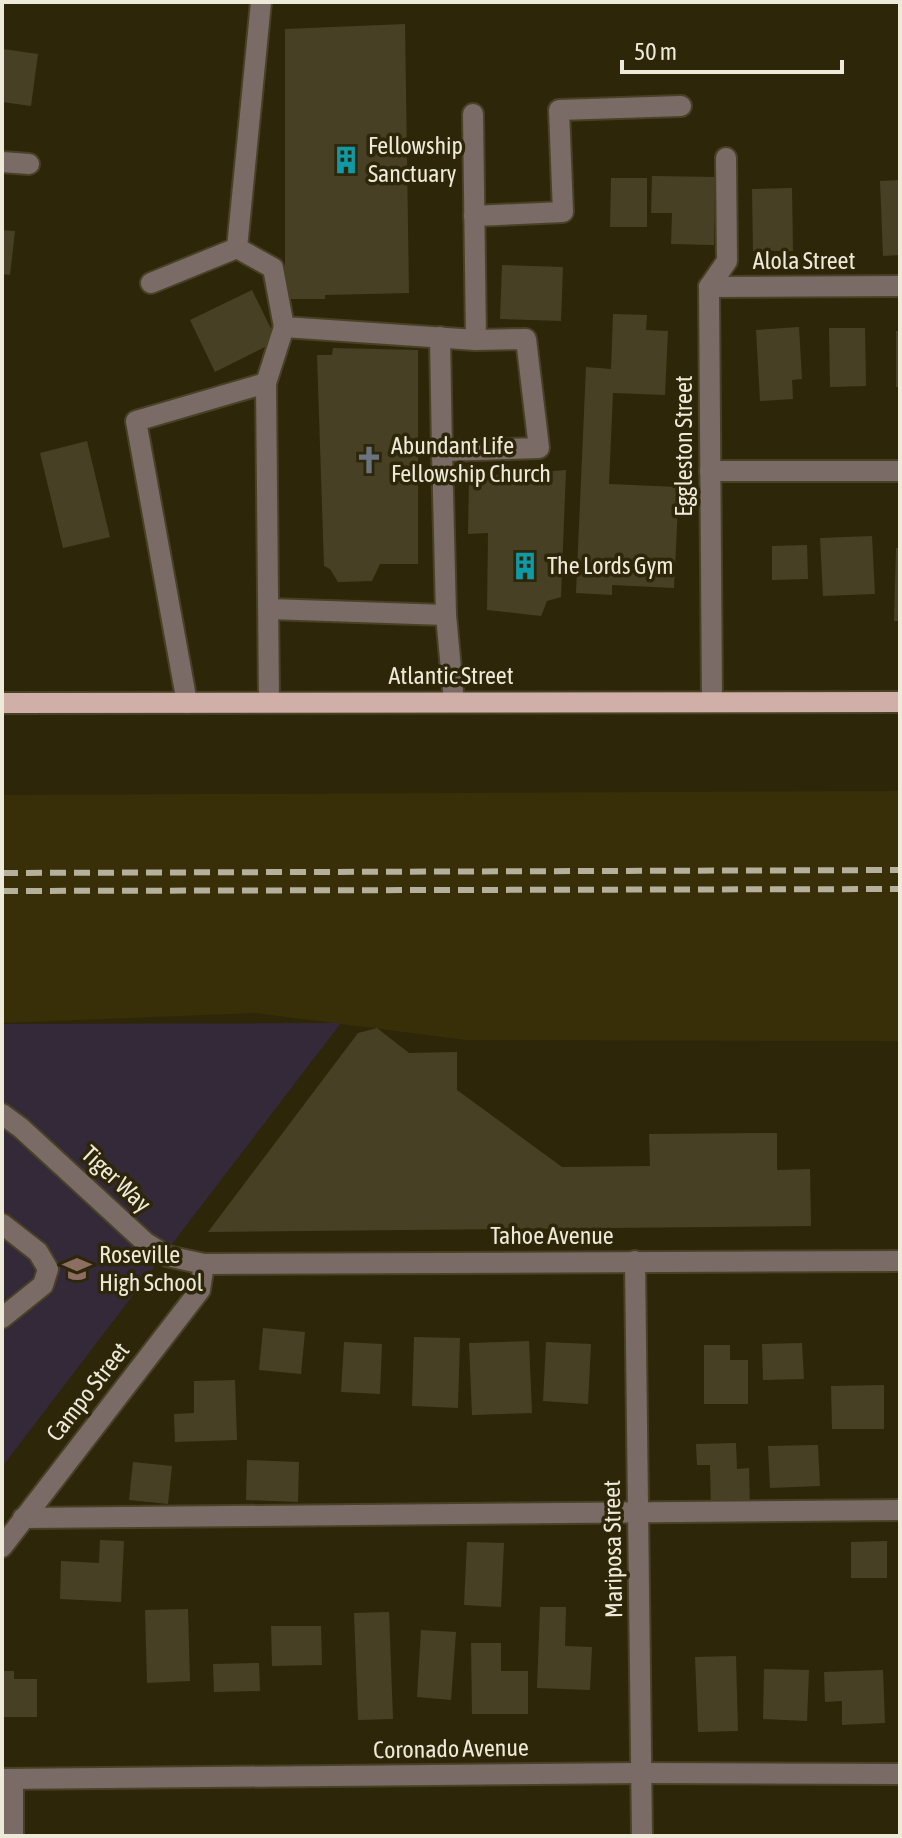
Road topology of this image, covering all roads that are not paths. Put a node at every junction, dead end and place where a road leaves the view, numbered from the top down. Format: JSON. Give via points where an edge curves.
{"nodes":[{"id":1,"x":261,"y":2,"type":"edge"},
{"id":2,"x":681,"y":106,"type":"dead end"},
{"id":3,"x":473,"y":114,"type":"dead end"},
{"id":4,"x":726,"y":158,"type":"dead end"},
{"id":5,"x":2,"y":162,"type":"edge"},
{"id":6,"x":29,"y":164,"type":"dead end"},
{"id":7,"x":474,"y":216,"type":"junction"},
{"id":8,"x":237,"y":248,"type":"junction"},
{"id":9,"x":151,"y":283,"type":"dead end"},
{"id":10,"x":900,"y":286,"type":"edge"},
{"id":11,"x":709,"y":287,"type":"junction"},
{"id":12,"x":284,"y":327,"type":"junction"},
{"id":13,"x":440,"y":337,"type":"junction"},
{"id":14,"x":476,"y":340,"type":"junction"},
{"id":15,"x":266,"y":383,"type":"junction"},
{"id":16,"x":442,"y":451,"type":"junction"},
{"id":17,"x":710,"y":471,"type":"junction"},
{"id":18,"x":900,"y":471,"type":"edge"},
{"id":19,"x":269,"y":609,"type":"junction"},
{"id":20,"x":446,"y":615,"type":"junction"},
{"id":21,"x":712,"y":701,"type":"junction"},
{"id":22,"x":269,"y":702,"type":"junction"},
{"id":23,"x":454,"y":702,"type":"junction"},
{"id":24,"x":900,"y":702,"type":"edge"},
{"id":25,"x":2,"y":703,"type":"edge"},
{"id":26,"x":187,"y":703,"type":"junction"},
{"id":27,"x":2,"y":1114,"type":"edge"},
{"id":28,"x":2,"y":1224,"type":"edge"},
{"id":29,"x":635,"y":1261,"type":"junction"},
{"id":30,"x":900,"y":1261,"type":"edge"},
{"id":31,"x":204,"y":1264,"type":"junction"},
{"id":32,"x":2,"y":1318,"type":"edge"},
{"id":33,"x":900,"y":1510,"type":"edge"},
{"id":34,"x":639,"y":1512,"type":"junction"},
{"id":35,"x":23,"y":1518,"type":"junction"},
{"id":36,"x":2,"y":1547,"type":"edge"},
{"id":37,"x":642,"y":1773,"type":"junction"},
{"id":38,"x":900,"y":1774,"type":"edge"},
{"id":39,"x":7,"y":1779,"type":"edge"},
{"id":40,"x":13,"y":1836,"type":"edge"},
{"id":41,"x":642,"y":1836,"type":"edge"}],
"edges":[{"from":1,"to":8,"type":"street"},
{"from":2,"to":7,"type":"street","via":[[559,110],[563,212]]},
{"from":3,"to":7,"type":"street"},
{"from":4,"to":11,"type":"street","via":[[727,261]]},
{"from":5,"to":6,"type":"street"},
{"from":7,"to":14,"type":"street"},
{"from":8,"to":9,"type":"street"},
{"from":8,"to":12,"type":"street","via":[[273,268]]},
{"from":10,"to":11,"type":"street","name":"Alola Street"},
{"from":11,"to":17,"type":"street","name":"Eggleston Street"},
{"from":12,"to":13,"type":"street"},
{"from":12,"to":15,"type":"street"},
{"from":13,"to":14,"type":"street"},
{"from":13,"to":16,"type":"street"},
{"from":14,"to":16,"type":"street","via":[[526,339],[539,448]]},
{"from":15,"to":19,"type":"street"},
{"from":15,"to":26,"type":"street","via":[[136,421]]},
{"from":16,"to":20,"type":"street"},
{"from":17,"to":18,"type":"street"},
{"from":17,"to":21,"type":"street","name":"Eggleston Street"},
{"from":19,"to":20,"type":"street"},
{"from":19,"to":22,"type":"street"},
{"from":20,"to":23,"type":"street"},
{"from":21,"to":23,"type":"main road","name":"Atlantic Street"},
{"from":21,"to":24,"type":"main road","name":"Atlantic Street"},
{"from":22,"to":23,"type":"main road","name":"Atlantic Street"},
{"from":22,"to":26,"type":"main road","name":"Atlantic Street"},
{"from":25,"to":26,"type":"main road","name":"Atlantic Street"},
{"from":27,"to":31,"type":"street","name":"Tiger Way","via":[[146,1243],[167,1256]]},
{"from":28,"to":32,"type":"street","via":[[38,1252],[48,1269],[43,1285]]},
{"from":29,"to":30,"type":"street","name":"Tahoe Avenue"},
{"from":29,"to":31,"type":"street","name":"Tahoe Avenue"},
{"from":29,"to":34,"type":"street","name":"Mariposa Street"},
{"from":31,"to":35,"type":"street","name":"Campo Street","via":[[200,1290]]},
{"from":33,"to":34,"type":"street"},
{"from":34,"to":35,"type":"street"},
{"from":34,"to":37,"type":"street","name":"Mariposa Street"},
{"from":35,"to":36,"type":"street","name":"Campo Street"},
{"from":37,"to":38,"type":"street","name":"Coronado Avenue"},
{"from":37,"to":39,"type":"street","name":"Coronado Avenue"},
{"from":37,"to":41,"type":"street","name":"Mariposa Street"},
{"from":39,"to":40,"type":"street"}]}
